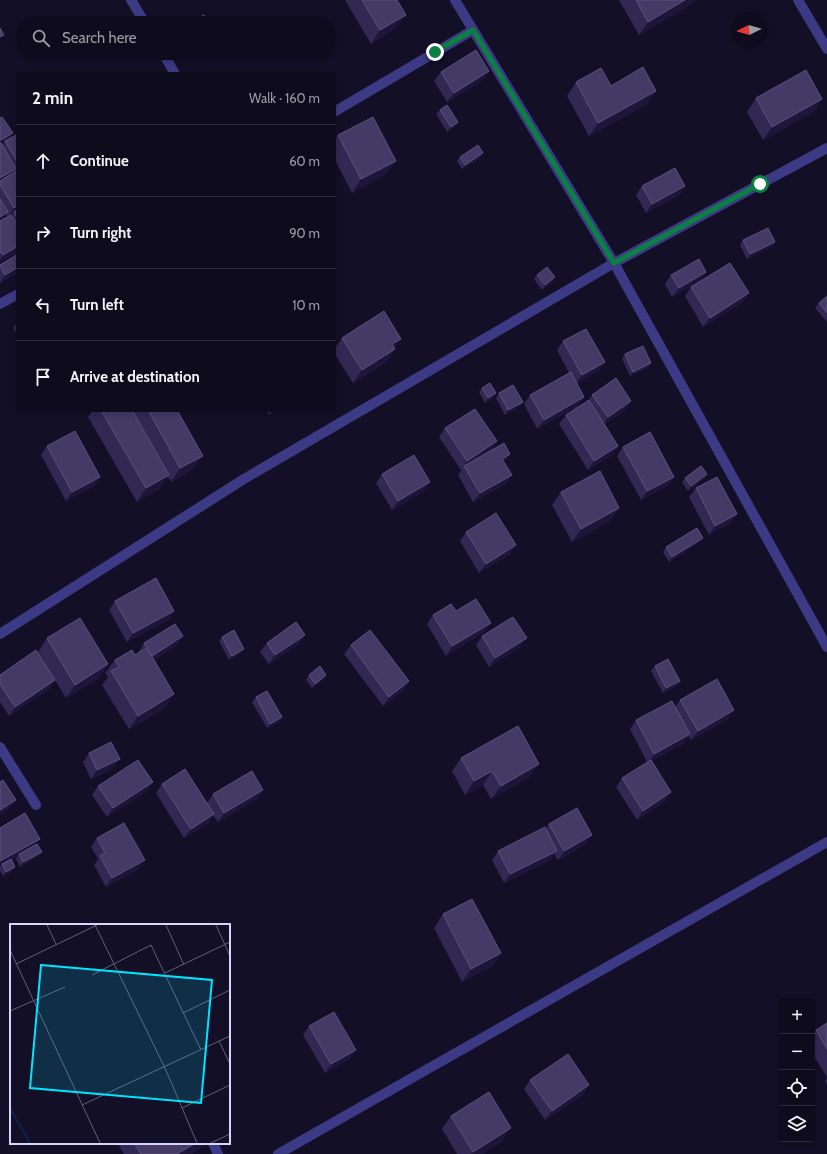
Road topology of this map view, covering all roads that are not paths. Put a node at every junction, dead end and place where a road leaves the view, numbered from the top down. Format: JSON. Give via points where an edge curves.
{"nodes":[{"id":1,"x":131,"y":0,"type":"edge"},
{"id":2,"x":455,"y":0,"type":"edge"},
{"id":3,"x":798,"y":0,"type":"edge"},
{"id":4,"x":141,"y":16,"type":"edge"},
{"id":5,"x":473,"y":30,"type":"junction"},
{"id":6,"x":827,"y":49,"type":"edge"},
{"id":7,"x":167,"y":60,"type":"edge"},
{"id":8,"x":174,"y":72,"type":"edge"},
{"id":9,"x":336,"y":111,"type":"edge"},
{"id":10,"x":827,"y":148,"type":"edge"},
{"id":11,"x":614,"y":263,"type":"junction"},
{"id":12,"x":16,"y":295,"type":"edge"},
{"id":13,"x":0,"y":304,"type":"edge"},
{"id":14,"x":0,"y":634,"type":"edge"},
{"id":15,"x":827,"y":647,"type":"edge"},
{"id":16,"x":0,"y":747,"type":"edge"},
{"id":17,"x":36,"y":805,"type":"dead end"},
{"id":18,"x":827,"y":842,"type":"edge"},
{"id":19,"x":213,"y":1144,"type":"edge"},
{"id":20,"x":218,"y":1154,"type":"edge"},
{"id":21,"x":278,"y":1154,"type":"edge"}],
"edges":[{"from":1,"to":4,"type":"street"},
{"from":2,"to":5,"type":"street"},
{"from":3,"to":6,"type":"street"},
{"from":5,"to":9,"type":"street"},
{"from":5,"to":11,"type":"street"},
{"from":7,"to":8,"type":"street"},
{"from":10,"to":11,"type":"street"},
{"from":11,"to":14,"type":"street","via":[[244,479]]},
{"from":11,"to":15,"type":"street"},
{"from":12,"to":13,"type":"street"},
{"from":16,"to":17,"type":"street"},
{"from":18,"to":21,"type":"street"},
{"from":19,"to":20,"type":"street"}]}
